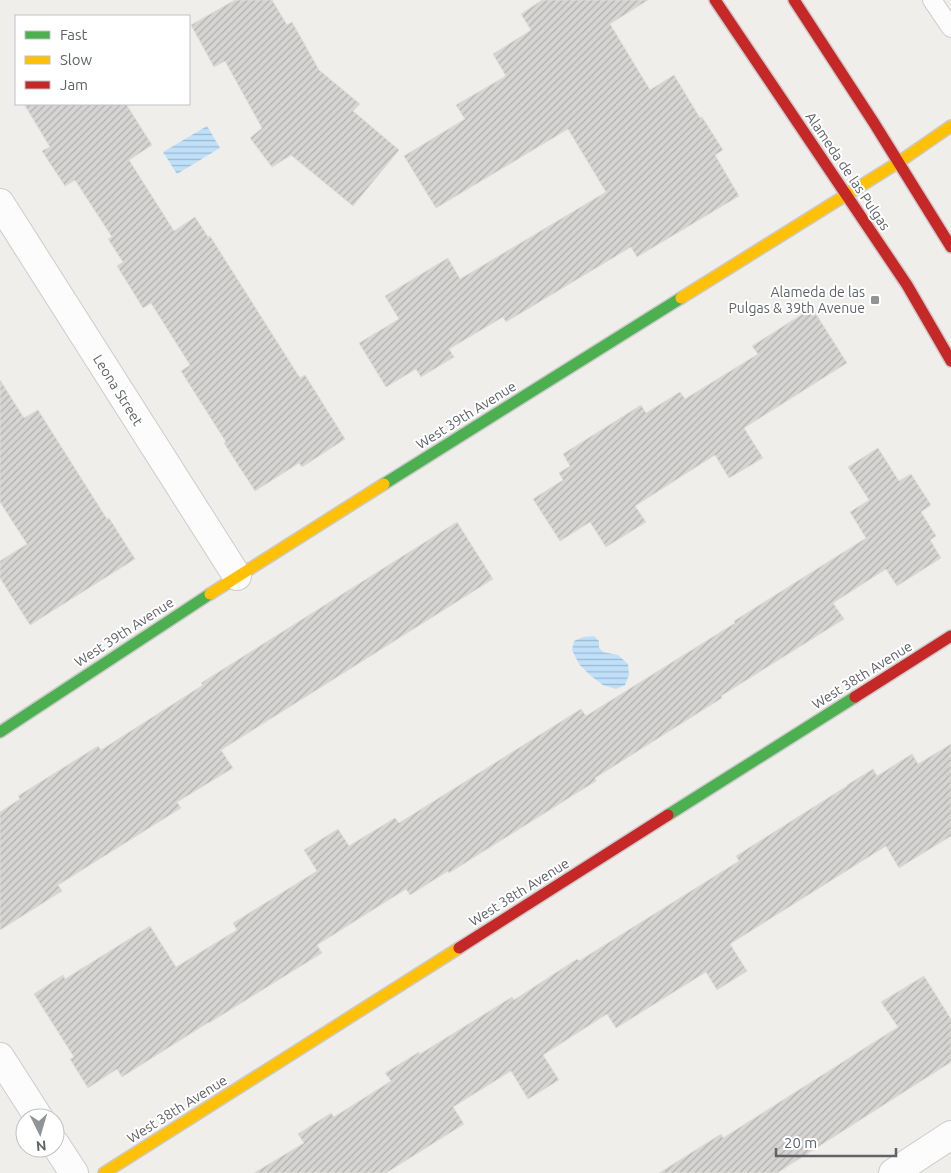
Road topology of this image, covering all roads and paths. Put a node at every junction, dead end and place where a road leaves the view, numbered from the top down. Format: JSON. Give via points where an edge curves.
{"nodes":[{"id":1,"x":715,"y":0,"type":"edge"},
{"id":2,"x":794,"y":0,"type":"edge"},
{"id":3,"x":932,"y":0,"type":"edge"},
{"id":4,"x":951,"y":28,"type":"edge"},
{"id":5,"x":951,"y":126,"type":"edge"},
{"id":6,"x":898,"y":162,"type":"junction"},
{"id":7,"x":846,"y":194,"type":"junction"},
{"id":8,"x":0,"y":203,"type":"edge"},
{"id":9,"x":951,"y":247,"type":"edge"},
{"id":10,"x":951,"y":361,"type":"edge"},
{"id":11,"x":237,"y":576,"type":"junction"},
{"id":12,"x":951,"y":636,"type":"edge"},
{"id":13,"x":0,"y":732,"type":"edge"},
{"id":14,"x":0,"y":1057,"type":"edge"},
{"id":15,"x":33,"y":1108,"type":"edge"},
{"id":16,"x":951,"y":1135,"type":"edge"},
{"id":17,"x":64,"y":1158,"type":"edge"},
{"id":18,"x":74,"y":1173,"type":"edge"},
{"id":19,"x":104,"y":1173,"type":"edge"},
{"id":20,"x":893,"y":1173,"type":"edge"}],
"edges":[{"from":1,"to":7,"type":"street","name":"Alameda de las Pulgas"},
{"from":2,"to":6,"type":"street"},
{"from":3,"to":4,"type":"lane"},
{"from":5,"to":6,"type":"street","name":"West 39th Avenue"},
{"from":6,"to":7,"type":"street","name":"West 39th Avenue"},
{"from":6,"to":9,"type":"street"},
{"from":7,"to":10,"type":"street","name":"Alameda de las Pulgas","via":[[907,285]]},
{"from":7,"to":11,"type":"street","name":"West 39th Avenue"},
{"from":8,"to":11,"type":"street","name":"Leona Street"},
{"from":11,"to":13,"type":"street","name":"West 39th Avenue"},
{"from":12,"to":19,"type":"street","name":"West 38th Avenue"},
{"from":14,"to":15,"type":"street"},
{"from":16,"to":20,"type":"street"},
{"from":17,"to":18,"type":"street"}]}
